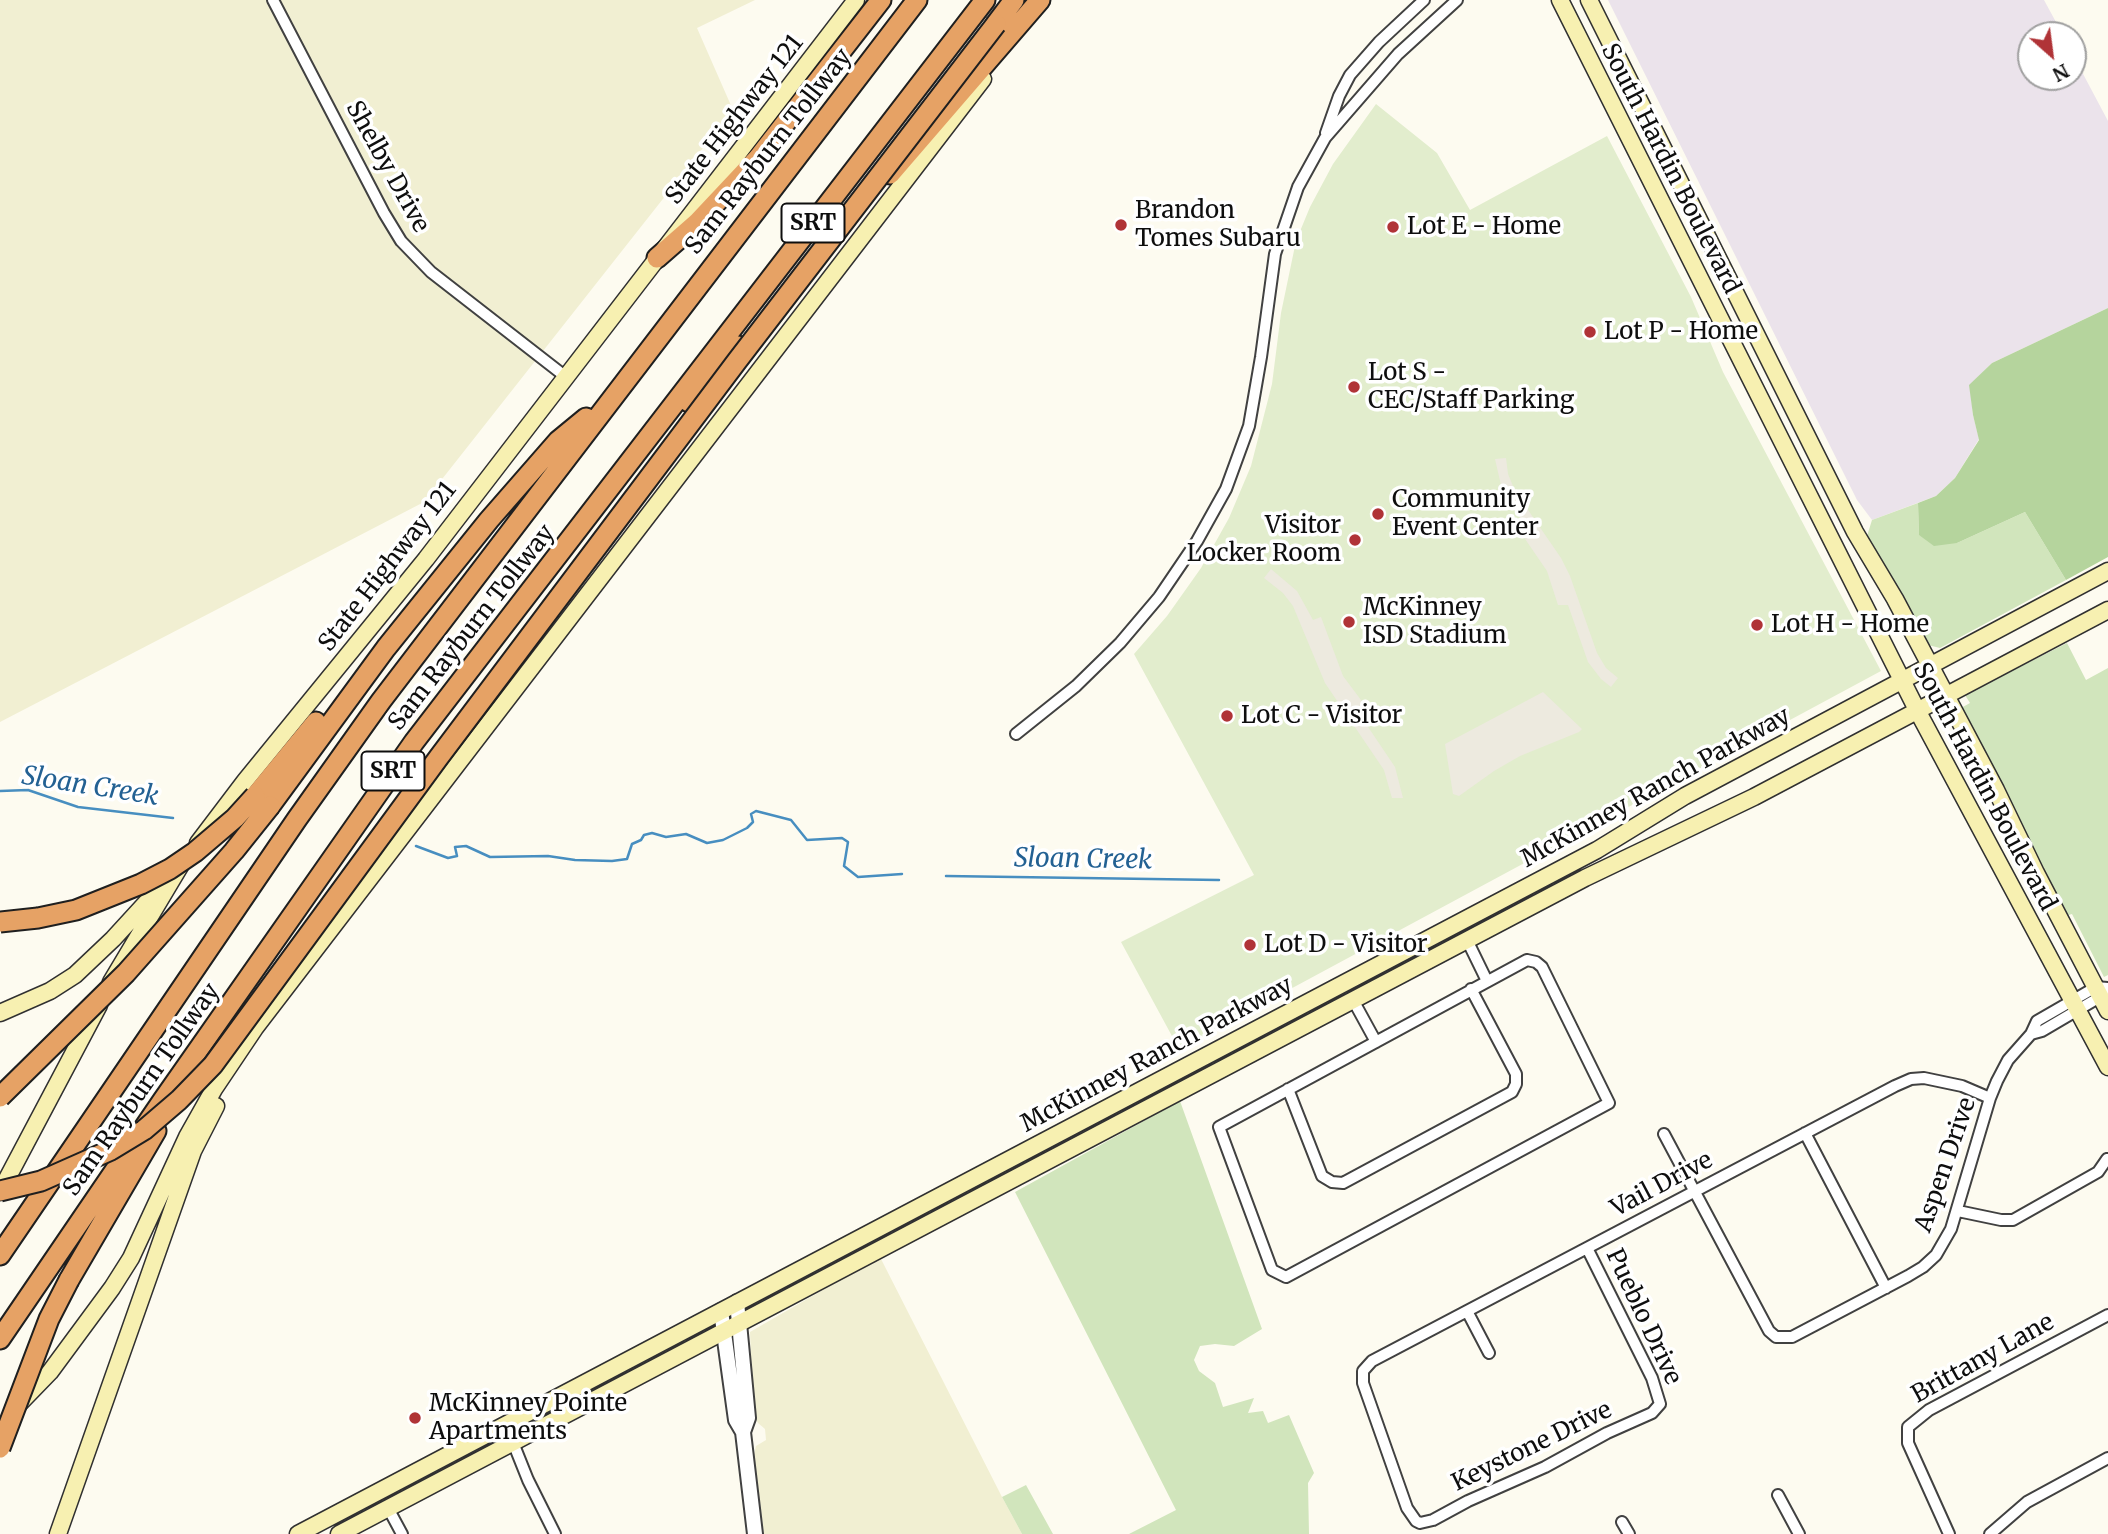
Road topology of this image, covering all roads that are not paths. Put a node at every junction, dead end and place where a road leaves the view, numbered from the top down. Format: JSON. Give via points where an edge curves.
{"nodes":[{"id":1,"x":273,"y":0,"type":"edge"},
{"id":2,"x":856,"y":0,"type":"edge"},
{"id":3,"x":881,"y":0,"type":"edge"},
{"id":4,"x":909,"y":0,"type":"edge"},
{"id":5,"x":917,"y":0,"type":"edge"},
{"id":6,"x":985,"y":0,"type":"edge"},
{"id":7,"x":1014,"y":0,"type":"edge"},
{"id":8,"x":1042,"y":0,"type":"edge"},
{"id":9,"x":1424,"y":0,"type":"edge"},
{"id":10,"x":1457,"y":0,"type":"edge"},
{"id":11,"x":1559,"y":0,"type":"edge"},
{"id":12,"x":1589,"y":0,"type":"edge"},
{"id":13,"x":901,"y":20,"type":"junction"},
{"id":14,"x":1325,"y":138,"type":"junction"},
{"id":15,"x":657,"y":258,"type":"junction"},
{"id":16,"x":566,"y":377,"type":"junction"},
{"id":17,"x":611,"y":398,"type":"junction"},
{"id":18,"x":1805,"y":432,"type":"junction"},
{"id":19,"x":1782,"y":442,"type":"junction"},
{"id":20,"x":641,"y":445,"type":"junction"},
{"id":21,"x":2108,"y":571,"type":"edge"},
{"id":22,"x":2108,"y":610,"type":"edge"},
{"id":23,"x":1929,"y":665,"type":"junction"},
{"id":24,"x":1901,"y":680,"type":"junction"},
{"id":25,"x":1945,"y":695,"type":"junction"},
{"id":26,"x":1917,"y":710,"type":"junction"},
{"id":27,"x":1016,"y":734,"type":"dead end"},
{"id":28,"x":1685,"y":796,"type":"junction"},
{"id":29,"x":262,"y":801,"type":"junction"},
{"id":30,"x":1700,"y":823,"type":"junction"},
{"id":31,"x":176,"y":872,"type":"junction"},
{"id":32,"x":0,"y":922,"type":"edge"},
{"id":33,"x":1458,"y":923,"type":"junction"},
{"id":34,"x":1467,"y":940,"type":"junction"},
{"id":35,"x":1487,"y":981,"type":"junction"},
{"id":36,"x":290,"y":985,"type":"junction"},
{"id":37,"x":1471,"y":989,"type":"junction"},
{"id":38,"x":2104,"y":995,"type":"edge"},
{"id":39,"x":1353,"y":1000,"type":"junction"},
{"id":40,"x":2074,"y":1006,"type":"junction"},
{"id":41,"x":0,"y":1013,"type":"edge"},
{"id":42,"x":206,"y":1041,"type":"junction"},
{"id":43,"x":1376,"y":1042,"type":"junction"},
{"id":44,"x":2108,"y":1067,"type":"edge"},
{"id":45,"x":1288,"y":1089,"type":"junction"},
{"id":46,"x":0,"y":1097,"type":"edge"},
{"id":47,"x":1990,"y":1098,"type":"junction"},
{"id":48,"x":1805,"y":1133,"type":"junction"},
{"id":49,"x":1664,"y":1134,"type":"dead end"},
{"id":50,"x":2107,"y":1159,"type":"edge"},
{"id":51,"x":0,"y":1191,"type":"edge"},
{"id":52,"x":1695,"y":1191,"type":"junction"},
{"id":53,"x":1958,"y":1211,"type":"junction"},
{"id":54,"x":1587,"y":1248,"type":"junction"},
{"id":55,"x":0,"y":1255,"type":"edge"},
{"id":56,"x":1886,"y":1288,"type":"junction"},
{"id":57,"x":737,"y":1302,"type":"junction"},
{"id":58,"x":721,"y":1311,"type":"junction"},
{"id":59,"x":1467,"y":1311,"type":"junction"},
{"id":60,"x":2108,"y":1315,"type":"edge"},
{"id":61,"x":738,"y":1323,"type":"junction"},
{"id":62,"x":723,"y":1331,"type":"junction"},
{"id":63,"x":0,"y":1339,"type":"edge"},
{"id":64,"x":1489,"y":1353,"type":"dead end"},
{"id":65,"x":1660,"y":1404,"type":"joint"},
{"id":66,"x":0,"y":1425,"type":"edge"},
{"id":67,"x":506,"y":1425,"type":"junction"},
{"id":68,"x":743,"y":1432,"type":"junction"},
{"id":69,"x":513,"y":1442,"type":"junction"},
{"id":70,"x":0,"y":1448,"type":"edge"},
{"id":71,"x":2108,"y":1458,"type":"edge"},
{"id":72,"x":1778,"y":1495,"type":"dead end"},
{"id":73,"x":388,"y":1508,"type":"junction"},
{"id":74,"x":1622,"y":1522,"type":"dead end"},
{"id":75,"x":1420,"y":1523,"type":"joint"},
{"id":76,"x":58,"y":1534,"type":"edge"},
{"id":77,"x":298,"y":1534,"type":"edge"},
{"id":78,"x":339,"y":1534,"type":"edge"},
{"id":79,"x":402,"y":1534,"type":"edge"},
{"id":80,"x":555,"y":1534,"type":"edge"},
{"id":81,"x":755,"y":1534,"type":"edge"},
{"id":82,"x":1629,"y":1534,"type":"edge"},
{"id":83,"x":1799,"y":1534,"type":"edge"},
{"id":84,"x":1949,"y":1534,"type":"edge"},
{"id":85,"x":1990,"y":1534,"type":"edge"}],
"edges":[{"from":1,"to":16,"type":"street","name":"Shelby Drive","via":[[401,241],[431,272]]},
{"from":2,"to":15,"type":"main road","name":"State Highway 121"},
{"from":3,"to":15,"type":"highway","via":[[758,158]]},
{"from":4,"to":13,"type":"highway"},
{"from":5,"to":13,"type":"highway","name":"Sam Rayburn Tollway","number":"SRT"},
{"from":6,"to":20,"type":"highway","name":"Sam Rayburn Tollway","number":"SRT"},
{"from":7,"to":51,"type":"highway","bridge":true,"via":[[571,581],[213,1065],[171,1108],[111,1150],[41,1181]]},
{"from":8,"to":20,"type":"highway","via":[[690,401]]},
{"from":8,"to":36,"type":"main road"},
{"from":9,"to":14,"type":"street","via":[[1350,75]]},
{"from":10,"to":14,"type":"street","via":[[1398,54]]},
{"from":11,"to":19,"type":"main road","name":"South Hardin Boulevard"},
{"from":12,"to":18,"type":"main road","name":"South Hardin Boulevard"},
{"from":13,"to":17,"type":"highway","name":"Sam Rayburn Tollway","number":"SRT"},
{"from":14,"to":27,"type":"street","via":[[1298,187],[1280,237],[1252,411],[1218,504],[1178,571],[1135,626],[1076,686]]},
{"from":15,"to":16,"type":"main road","name":"State Highway 121"},
{"from":16,"to":31,"type":"main road","name":"State Highway 121"},
{"from":17,"to":29,"type":"highway","via":[[558,441],[489,520]]},
{"from":17,"to":55,"type":"highway","name":"Sam Rayburn Tollway","number":"SRT","via":[[331,770]]},
{"from":18,"to":19,"type":"main road"},
{"from":18,"to":23,"type":"main road","name":"South Hardin Boulevard"},
{"from":19,"to":24,"type":"main road","name":"South Hardin Boulevard"},
{"from":20,"to":42,"type":"highway","name":"Sam Rayburn Tollway","number":"SRT","via":[[414,742]]},
{"from":21,"to":23,"type":"main road","name":"McKinney Ranch Parkway"},
{"from":22,"to":25,"type":"main road","name":"McKinney Ranch Parkway"},
{"from":23,"to":24,"type":"main road","name":"McKinney Ranch Parkway"},
{"from":23,"to":25,"type":"main road","name":"South Hardin Boulevard"},
{"from":24,"to":26,"type":"main road","name":"South Hardin Boulevard"},
{"from":24,"to":28,"type":"main road","name":"McKinney Ranch Parkway"},
{"from":25,"to":26,"type":"main road","name":"McKinney Ranch Parkway"},
{"from":25,"to":38,"type":"main road","name":"South Hardin Boulevard"},
{"from":26,"to":30,"type":"main road","name":"McKinney Ranch Parkway"},
{"from":26,"to":40,"type":"main road","name":"South Hardin Boulevard"},
{"from":28,"to":30,"type":"main road"},
{"from":28,"to":33,"type":"main road","name":"McKinney Ranch Parkway"},
{"from":29,"to":32,"type":"highway","bridge":true,"via":[[195,852],[141,884],[76,910]]},
{"from":29,"to":46,"type":"highway","bridge":true,"via":[[226,861],[126,973]]},
{"from":30,"to":34,"type":"main road","name":"McKinney Ranch Parkway"},
{"from":31,"to":41,"type":"main road","via":[[75,975]]},
{"from":31,"to":51,"type":"main road","name":"State Highway 121","via":[[127,953]]},
{"from":33,"to":34,"type":"main road"},
{"from":33,"to":57,"type":"main road","name":"McKinney Ranch Parkway"},
{"from":34,"to":35,"type":"street"},
{"from":34,"to":39,"type":"main road","name":"McKinney Ranch Parkway"},
{"from":35,"to":37,"type":"street"},
{"from":35,"to":45,"type":"street","via":[[1527,960],[1542,967],[1609,1103],[1286,1278],[1272,1270],[1219,1126]]},
{"from":36,"to":66,"type":"main road","via":[[214,1089],[112,1288],[50,1372]]},
{"from":36,"to":76,"type":"main road","via":[[193,1150]]},
{"from":37,"to":43,"type":"street"},
{"from":37,"to":45,"type":"street","via":[[1516,1074],[1512,1092],[1343,1183],[1322,1176]]},
{"from":38,"to":40,"type":"street","name":"Aspen Drive"},
{"from":39,"to":43,"type":"street"},
{"from":39,"to":61,"type":"main road","name":"McKinney Ranch Parkway"},
{"from":40,"to":44,"type":"main road","name":"South Hardin Boulevard"},
{"from":40,"to":47,"type":"street","name":"Aspen Drive","via":[[2037,1021],[2008,1060]]},
{"from":42,"to":63,"type":"highway","name":"Sam Rayburn Tollway","number":"SRT"},
{"from":42,"to":70,"type":"highway","bridge":true,"via":[[69,1280],[44,1331]]},
{"from":43,"to":45,"type":"street"},
{"from":47,"to":48,"type":"street","name":"Vail Drive","via":[[1944,1081],[1911,1079]]},
{"from":47,"to":53,"type":"street","name":"Aspen Drive"},
{"from":48,"to":52,"type":"street","name":"Vail Drive"},
{"from":48,"to":56,"type":"street"},
{"from":49,"to":52,"type":"street"},
{"from":50,"to":53,"type":"street","via":[[2098,1172],[2013,1220]]},
{"from":52,"to":54,"type":"street","name":"Vail Drive"},
{"from":52,"to":56,"type":"street","name":"Aspen Drive","via":[[1776,1337],[1792,1337]]},
{"from":53,"to":56,"type":"street","name":"Aspen Drive","via":[[1936,1255]]},
{"from":54,"to":59,"type":"street","name":"Vail Drive"},
{"from":54,"to":65,"type":"street","name":"Pueblo Drive","via":[[1652,1378]]},
{"from":57,"to":58,"type":"main road","name":"McKinney Ranch Parkway"},
{"from":57,"to":61,"type":"street"},
{"from":58,"to":62,"type":"street"},
{"from":58,"to":67,"type":"main road","name":"McKinney Ranch Parkway"},
{"from":59,"to":64,"type":"street"},
{"from":59,"to":75,"type":"street","name":"Vail Drive","via":[[1372,1361],[1363,1371],[1363,1383],[1400,1490],[1411,1516]]},
{"from":60,"to":84,"type":"street","name":"Brittany Lane","via":[[1929,1410],[1908,1427],[1911,1451]]},
{"from":61,"to":62,"type":"main road","name":"McKinney Ranch Parkway"},
{"from":61,"to":68,"type":"street","via":[[748,1418]]},
{"from":62,"to":68,"type":"street","via":[[736,1419]]},
{"from":62,"to":69,"type":"main road","name":"McKinney Ranch Parkway"},
{"from":65,"to":75,"type":"street","name":"Keystone Drive","via":[[1652,1413],[1545,1467]]},
{"from":67,"to":69,"type":"street"},
{"from":67,"to":77,"type":"main road","name":"McKinney Ranch Parkway"},
{"from":68,"to":81,"type":"street"},
{"from":69,"to":73,"type":"main road","name":"McKinney Ranch Parkway"},
{"from":69,"to":80,"type":"street"},
{"from":71,"to":85,"type":"street","via":[[2027,1502]]},
{"from":72,"to":83,"type":"street"},
{"from":73,"to":78,"type":"main road","name":"McKinney Ranch Parkway"},
{"from":73,"to":79,"type":"street"},
{"from":74,"to":82,"type":"street"}]}
